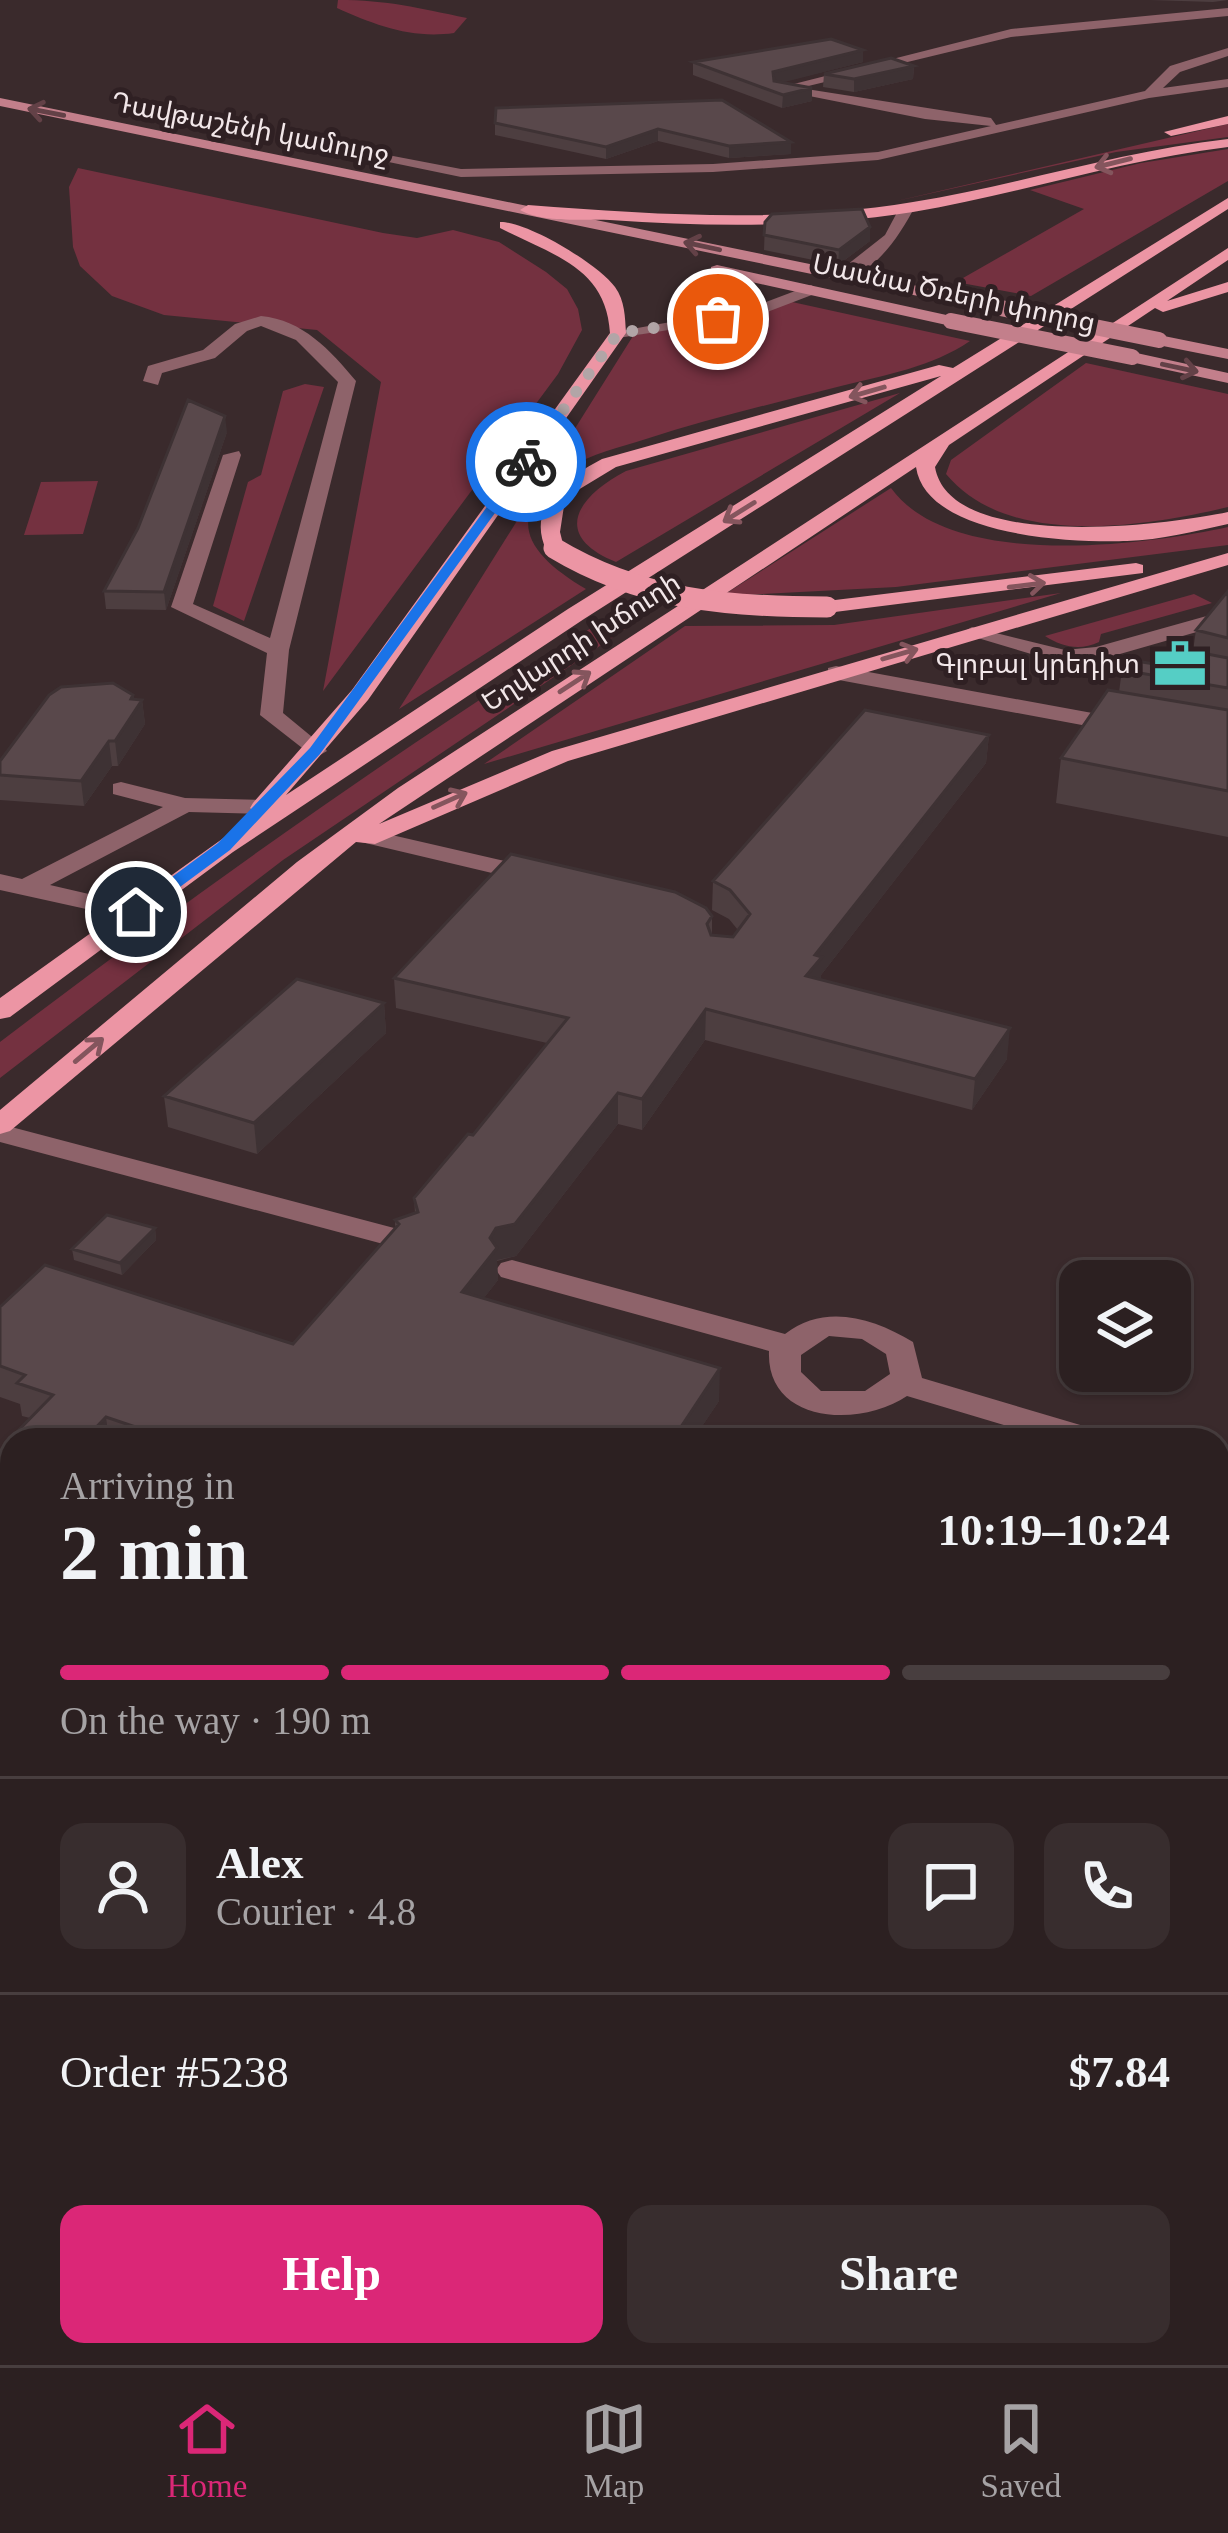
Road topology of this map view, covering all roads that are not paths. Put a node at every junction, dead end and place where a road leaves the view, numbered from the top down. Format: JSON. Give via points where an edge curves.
{"nodes":[{"id":1,"x":1137,"y":0,"type":"edge"},
{"id":2,"x":1228,"y":12,"type":"edge"},
{"id":3,"x":1169,"y":17,"type":"junction"},
{"id":4,"x":1228,"y":52,"type":"edge"},
{"id":5,"x":1228,"y":82,"type":"edge"},
{"id":6,"x":1149,"y":94,"type":"junction"},
{"id":7,"x":0,"y":102,"type":"edge"},
{"id":8,"x":1228,"y":120,"type":"edge"},
{"id":9,"x":1021,"y":124,"type":"junction"},
{"id":10,"x":299,"y":142,"type":"dead end"},
{"id":11,"x":1228,"y":143,"type":"edge"},
{"id":12,"x":160,"y":154,"type":"dead end"},
{"id":13,"x":490,"y":201,"type":"joint"},
{"id":14,"x":1228,"y":202,"type":"edge"},
{"id":15,"x":907,"y":208,"type":"junction"},
{"id":16,"x":528,"y":210,"type":"junction"},
{"id":17,"x":730,"y":219,"type":"junction"},
{"id":18,"x":505,"y":225,"type":"junction"},
{"id":19,"x":636,"y":253,"type":"dead end"},
{"id":20,"x":1228,"y":253,"type":"edge"},
{"id":21,"x":702,"y":267,"type":"dead end"},
{"id":22,"x":844,"y":275,"type":"junction"},
{"id":23,"x":1228,"y":287,"type":"edge"},
{"id":24,"x":811,"y":290,"type":"junction"},
{"id":25,"x":1129,"y":318,"type":"junction"},
{"id":26,"x":618,"y":333,"type":"junction"},
{"id":27,"x":1228,"y":354,"type":"edge"},
{"id":28,"x":980,"y":359,"type":"junction"},
{"id":29,"x":1228,"y":378,"type":"edge"},
{"id":30,"x":152,"y":381,"type":"dead end"},
{"id":31,"x":940,"y":442,"type":"junction"},
{"id":32,"x":232,"y":455,"type":"dead end"},
{"id":33,"x":1228,"y":518,"type":"edge"},
{"id":34,"x":1228,"y":556,"type":"edge"},
{"id":35,"x":1228,"y":616,"type":"edge"},
{"id":36,"x":972,"y":633,"type":"junction"},
{"id":37,"x":278,"y":650,"type":"junction"},
{"id":38,"x":1065,"y":656,"type":"junction"},
{"id":39,"x":1129,"y":670,"type":"edge"},
{"id":40,"x":836,"y":673,"type":"junction"},
{"id":41,"x":1139,"y":729,"type":"edge"},
{"id":42,"x":315,"y":751,"type":"junction"},
{"id":43,"x":121,"y":790,"type":"dead end"},
{"id":44,"x":185,"y":805,"type":"junction"},
{"id":45,"x":264,"y":807,"type":"junction"},
{"id":46,"x":370,"y":837,"type":"junction"},
{"id":47,"x":224,"y":847,"type":"junction"},
{"id":48,"x":306,"y":867,"type":"junction"},
{"id":49,"x":0,"y":882,"type":"edge"},
{"id":50,"x":573,"y":884,"type":"edge"},
{"id":51,"x":27,"y":887,"type":"junction"},
{"id":52,"x":136,"y":912,"type":"junction"},
{"id":53,"x":0,"y":1011,"type":"edge"},
{"id":54,"x":0,"y":1129,"type":"edge"},
{"id":55,"x":402,"y":1240,"type":"edge"},
{"id":56,"x":512,"y":1270,"type":"dead end"},
{"id":57,"x":790,"y":1346,"type":"junction"},
{"id":58,"x":902,"y":1382,"type":"junction"},
{"id":59,"x":1053,"y":1428,"type":"edge"}],
"edges":[{"from":1,"to":3,"type":"lane"},
{"from":2,"to":3,"type":"lane"},
{"from":3,"to":9,"type":"lane","via":[[1011,33],[781,89]]},
{"from":4,"to":6,"type":"lane","via":[[1175,69]]},
{"from":5,"to":6,"type":"lane"},
{"from":6,"to":9,"type":"lane"},
{"from":13,"to":7,"type":"main road","name":"Դավթաշենի կամուրջ","one_way":true},
{"from":8,"to":17,"type":"main road","via":[[887,197]]},
{"from":9,"to":10,"type":"lane","via":[[878,156],[572,174],[461,173]]},
{"from":11,"to":15,"type":"main road","one_way":true},
{"from":12,"to":18,"type":"main road","name":"Դավթաշենի կամուրջ"},
{"from":13,"to":16,"type":"main road","name":"Սասնա Ծռերի փողոց"},
{"from":14,"to":28,"type":"main road","name":"Եղվարդի խճուղի"},
{"from":15,"to":17,"type":"main road"},
{"from":15,"to":22,"type":"lane","via":[[891,238]]},
{"from":16,"to":17,"type":"main road"},
{"from":22,"to":16,"type":"main road","name":"Սասնա Ծռերի փողոց","one_way":true},
{"from":18,"to":19,"type":"main road"},
{"from":18,"to":26,"type":"main road","via":[[607,286]]},
{"from":20,"to":25,"type":"main road","name":"Եղվարդի խճուղի"},
{"from":21,"to":24,"type":"main road","name":"Սասնա Ծռերի փողոց"},
{"from":22,"to":27,"type":"main road","name":"Սասնա Ծռերի փողոց","bridge":true},
{"from":23,"to":25,"type":"main road"},
{"from":24,"to":26,"type":"lane","via":[[757,311]]},
{"from":24,"to":29,"type":"main road","name":"Սասնա Ծռերի փողոց","one_way":true,"bridge":true},
{"from":25,"to":31,"type":"main road","name":"Եղվարդի խճուղի"},
{"from":26,"to":42,"type":"main road"},
{"from":28,"to":34,"type":"main road","one_way":true,"bridge":true,"via":[[608,463],[568,484],[548,534],[554,548],[597,575],[707,605],[827,607]]},
{"from":28,"to":47,"type":"main road","name":"Եղվարդի խճուղի","one_way":true},
{"from":30,"to":37,"type":"lane","via":[[154,370],[211,354],[247,323],[279,322],[347,381]]},
{"from":31,"to":33,"type":"main road","via":[[925,465],[932,491],[970,515],[1087,535]]},
{"from":48,"to":31,"type":"main road","name":"Եղվարդի խճուղի","one_way":true},
{"from":32,"to":37,"type":"lane","via":[[182,607]]},
{"from":34,"to":36,"type":"main road"},
{"from":35,"to":38,"type":"lane"},
{"from":36,"to":38,"type":"lane"},
{"from":40,"to":36,"type":"main road","one_way":true},
{"from":37,"to":42,"type":"lane","via":[[271,715]]},
{"from":38,"to":39,"type":"lane"},
{"from":40,"to":41,"type":"lane"},
{"from":46,"to":40,"type":"main road","one_way":true,"via":[[560,756]]},
{"from":42,"to":45,"type":"main road"},
{"from":43,"to":44,"type":"lane"},
{"from":44,"to":45,"type":"lane"},
{"from":44,"to":51,"type":"lane"},
{"from":45,"to":47,"type":"main road"},
{"from":46,"to":48,"type":"main road"},
{"from":46,"to":50,"type":"lane"},
{"from":47,"to":52,"type":"main road","name":"Եղվարդի խճուղի"},
{"from":54,"to":48,"type":"main road","name":"Եղվարդի խճուղի","one_way":true},
{"from":49,"to":51,"type":"lane"},
{"from":51,"to":52,"type":"lane"},
{"from":52,"to":53,"type":"main road","name":"Եղվարդի խճուղի"},
{"from":54,"to":55,"type":"lane"},
{"from":56,"to":57,"type":"lane"},
{"from":57,"to":58,"type":"lane","via":[[829,1326],[871,1330],[901,1349]]},
{"from":57,"to":58,"type":"lane","via":[[786,1376],[810,1398],[870,1403]]},
{"from":58,"to":59,"type":"lane"}]}
